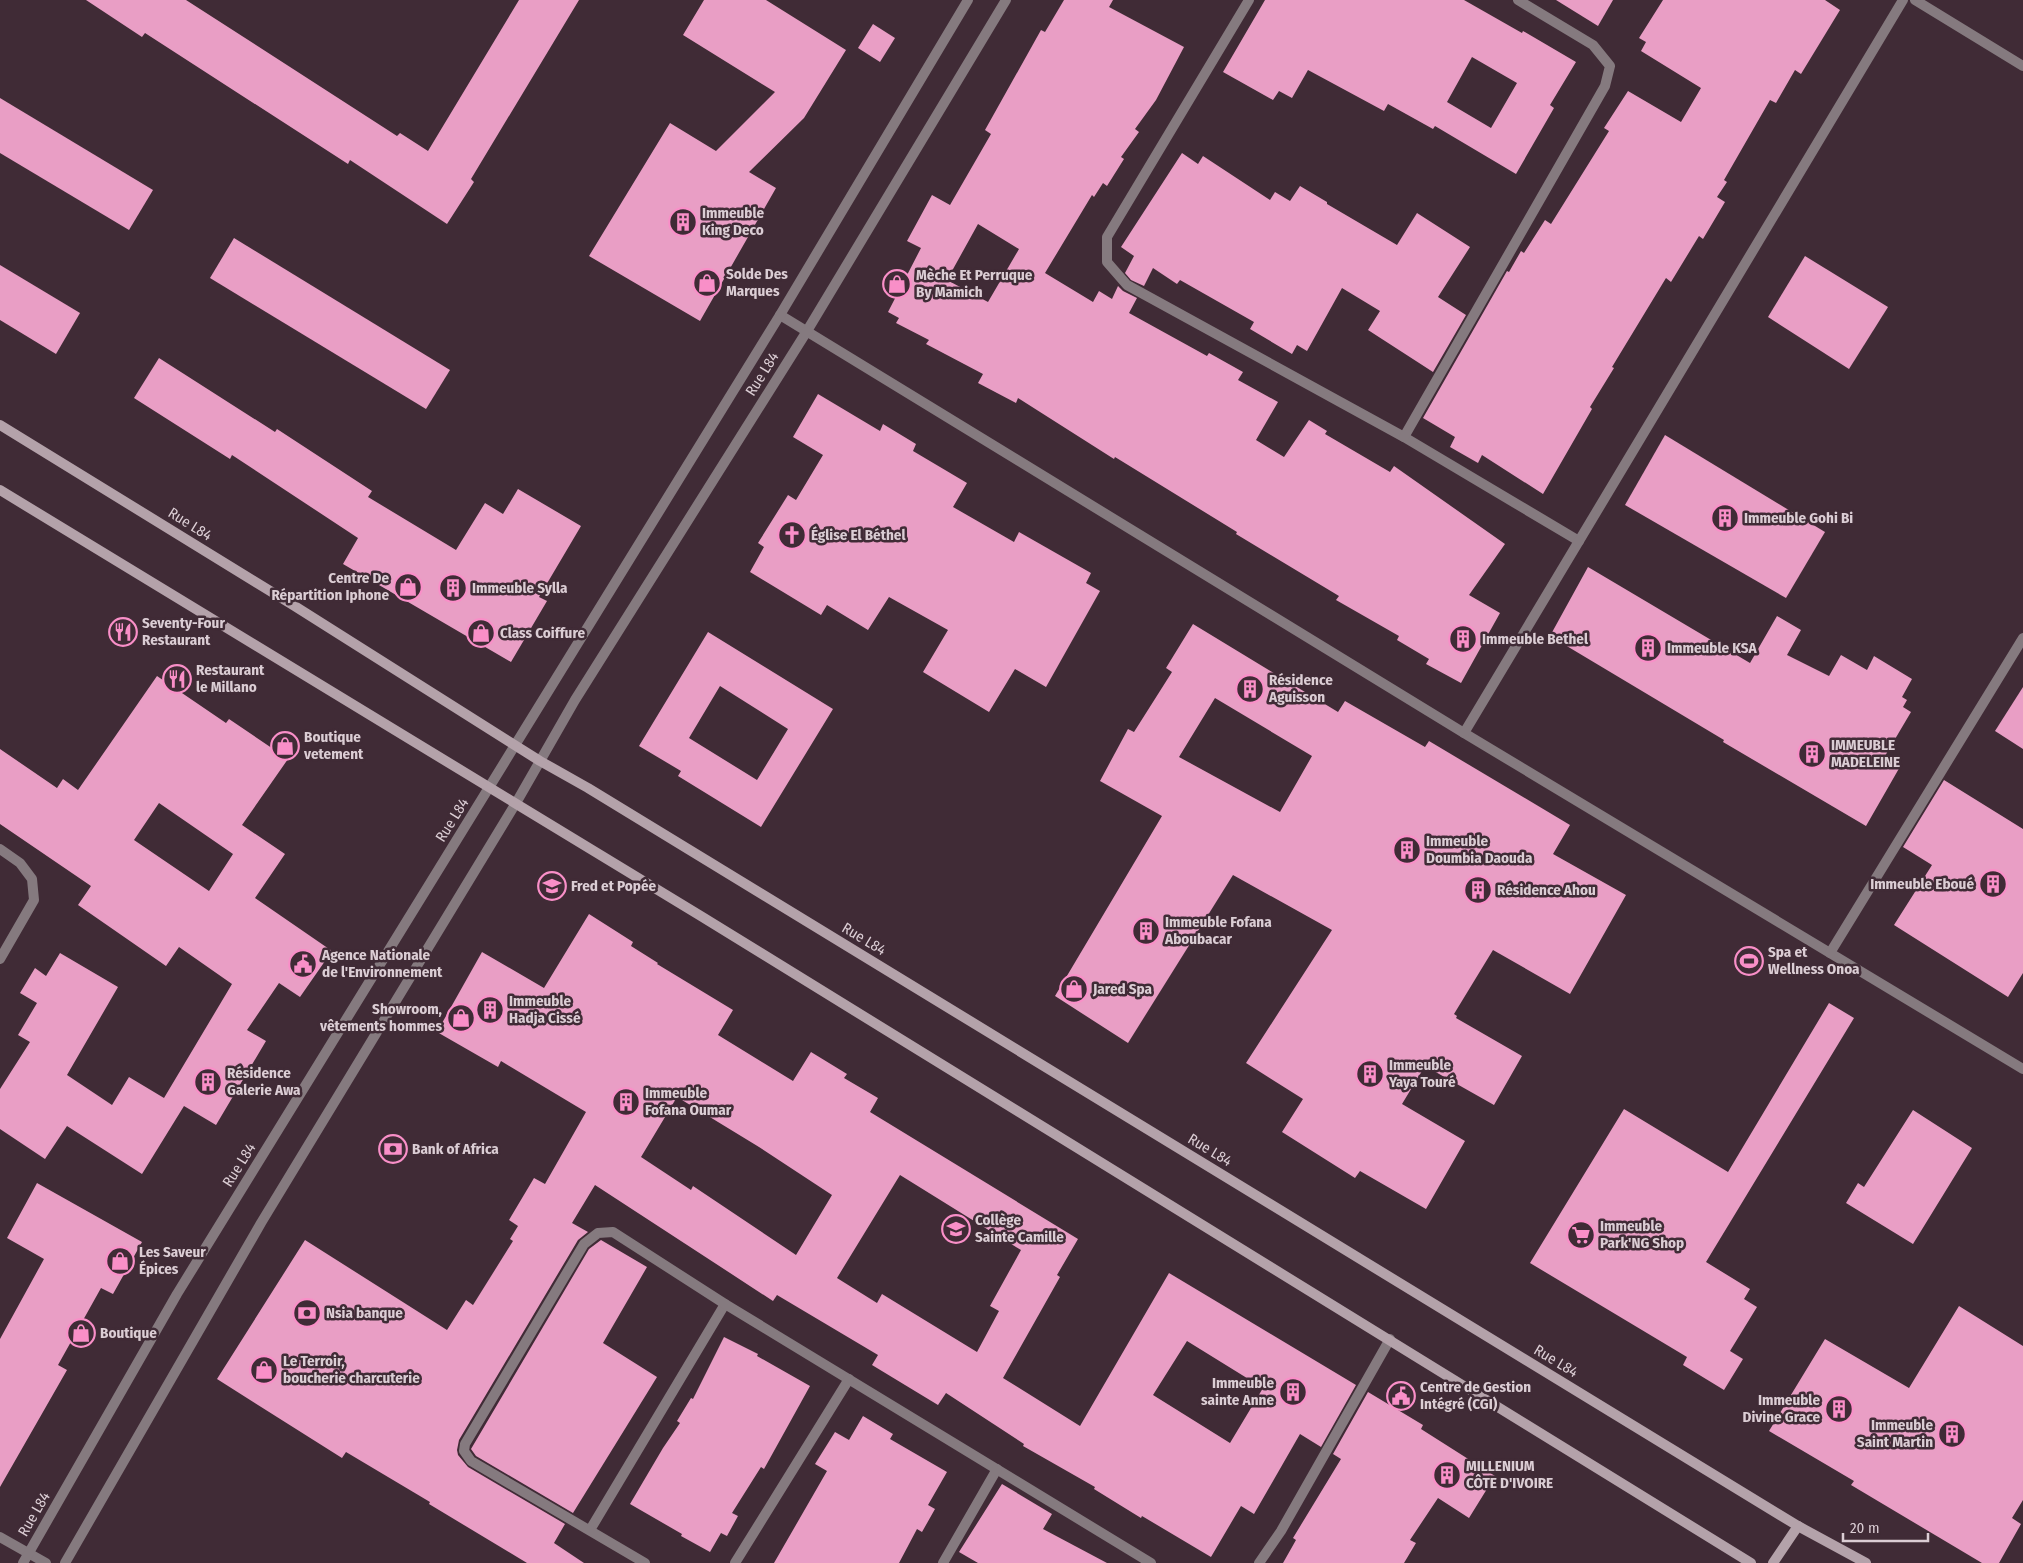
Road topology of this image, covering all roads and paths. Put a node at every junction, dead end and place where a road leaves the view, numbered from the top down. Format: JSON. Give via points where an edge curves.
{"nodes":[{"id":1,"x":968,"y":0,"type":"edge"},
{"id":2,"x":1006,"y":0,"type":"edge"},
{"id":3,"x":1249,"y":0,"type":"edge"},
{"id":4,"x":1518,"y":0,"type":"edge"},
{"id":5,"x":1903,"y":0,"type":"edge"},
{"id":6,"x":1915,"y":0,"type":"edge"},
{"id":7,"x":2023,"y":66,"type":"edge"},
{"id":8,"x":780,"y":315,"type":"junction"},
{"id":9,"x":807,"y":331,"type":"junction"},
{"id":10,"x":0,"y":425,"type":"edge"},
{"id":11,"x":1404,"y":437,"type":"junction"},
{"id":12,"x":0,"y":490,"type":"edge"},
{"id":13,"x":1579,"y":541,"type":"junction"},
{"id":14,"x":2023,"y":638,"type":"edge"},
{"id":15,"x":1464,"y":733,"type":"junction"},
{"id":16,"x":516,"y":746,"type":"junction"},
{"id":17,"x":540,"y":761,"type":"junction"},
{"id":18,"x":490,"y":788,"type":"junction"},
{"id":19,"x":516,"y":803,"type":"junction"},
{"id":20,"x":0,"y":849,"type":"edge"},
{"id":21,"x":1830,"y":954,"type":"junction"},
{"id":22,"x":0,"y":959,"type":"edge"},
{"id":23,"x":2023,"y":1070,"type":"edge"},
{"id":24,"x":725,"y":1304,"type":"junction"},
{"id":25,"x":1390,"y":1339,"type":"junction"},
{"id":26,"x":848,"y":1379,"type":"junction"},
{"id":27,"x":997,"y":1469,"type":"junction"},
{"id":28,"x":1798,"y":1526,"type":"junction"},
{"id":29,"x":590,"y":1530,"type":"junction"},
{"id":30,"x":0,"y":1537,"type":"edge"},
{"id":31,"x":25,"y":1559,"type":"edge"},
{"id":32,"x":1137,"y":1559,"type":"edge"},
{"id":33,"x":46,"y":1563,"type":"edge"},
{"id":34,"x":65,"y":1563,"type":"edge"},
{"id":35,"x":645,"y":1563,"type":"edge"},
{"id":36,"x":735,"y":1563,"type":"edge"},
{"id":37,"x":943,"y":1563,"type":"edge"},
{"id":38,"x":1152,"y":1563,"type":"edge"},
{"id":39,"x":1259,"y":1563,"type":"edge"},
{"id":40,"x":1751,"y":1563,"type":"edge"},
{"id":41,"x":1773,"y":1563,"type":"edge"},
{"id":42,"x":1866,"y":1563,"type":"edge"}],
"edges":[{"from":1,"to":8,"type":"street","name":"Rue L84"},
{"from":2,"to":9,"type":"street","name":"Rue L84"},
{"from":3,"to":11,"type":"street","via":[[1107,237],[1107,262],[1127,285]]},
{"from":4,"to":11,"type":"street","via":[[1593,45],[1610,66],[1605,86]]},
{"from":5,"to":13,"type":"street"},
{"from":6,"to":7,"type":"street"},
{"from":8,"to":9,"type":"street"},
{"from":8,"to":16,"type":"street","name":"Rue L84"},
{"from":9,"to":15,"type":"street"},
{"from":9,"to":17,"type":"street","name":"Rue L84"},
{"from":10,"to":16,"type":"main road","name":"Rue L84"},
{"from":11,"to":13,"type":"street"},
{"from":12,"to":18,"type":"main road"},
{"from":13,"to":15,"type":"street"},
{"from":14,"to":21,"type":"street"},
{"from":15,"to":21,"type":"street"},
{"from":16,"to":17,"type":"main road","name":"Rue L84"},
{"from":16,"to":18,"type":"street","name":"Rue L84"},
{"from":17,"to":19,"type":"street","name":"Rue L84"},
{"from":17,"to":28,"type":"main road","name":"Rue L84"},
{"from":18,"to":19,"type":"main road"},
{"from":18,"to":31,"type":"street","name":"Rue L84","via":[[177,1294]]},
{"from":19,"to":25,"type":"main road"},
{"from":19,"to":34,"type":"street","name":"Rue L84","via":[[261,1223]]},
{"from":20,"to":22,"type":"street","via":[[20,862],[32,879],[34,900]]},
{"from":21,"to":23,"type":"street"},
{"from":24,"to":26,"type":"street"},
{"from":24,"to":29,"type":"street"},
{"from":24,"to":29,"type":"street","via":[[613,1232],[598,1233],[579,1252],[465,1444],[464,1451],[471,1461]]},
{"from":25,"to":39,"type":"street","via":[[1281,1531]]},
{"from":25,"to":40,"type":"main road"},
{"from":26,"to":27,"type":"street"},
{"from":26,"to":36,"type":"street"},
{"from":27,"to":32,"type":"street"},
{"from":27,"to":37,"type":"street"},
{"from":28,"to":41,"type":"main road"},
{"from":28,"to":42,"type":"main road","name":"Rue L84"},
{"from":29,"to":35,"type":"street"},
{"from":30,"to":31,"type":"street"},
{"from":31,"to":33,"type":"street"},
{"from":32,"to":38,"type":"street"}]}
